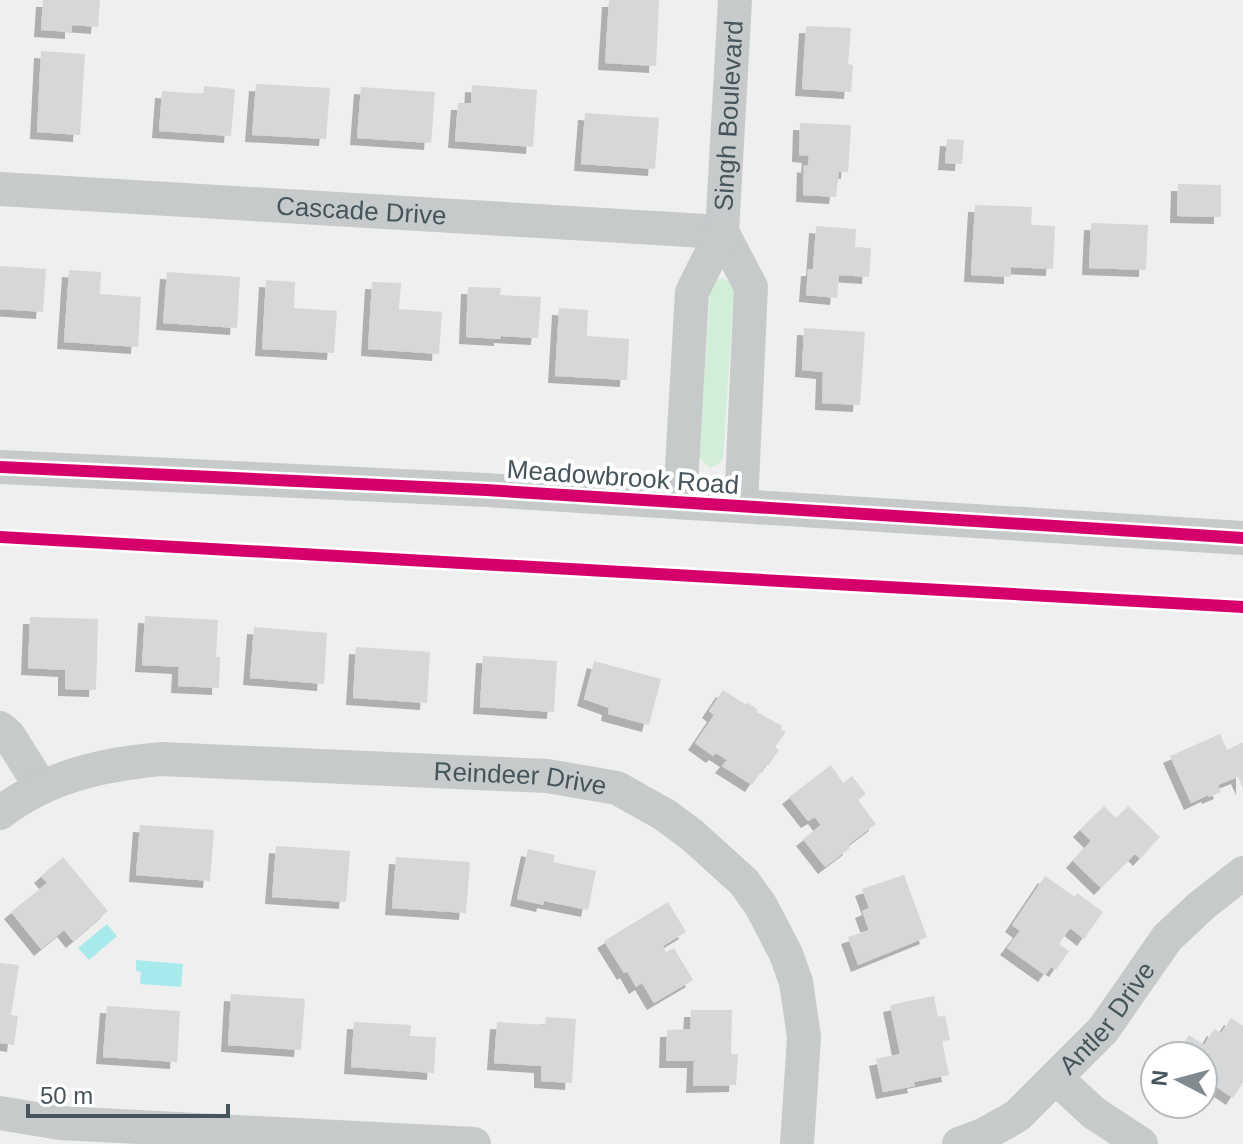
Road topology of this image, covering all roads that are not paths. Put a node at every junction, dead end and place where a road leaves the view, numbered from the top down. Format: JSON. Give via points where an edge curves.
{"nodes":[{"id":1,"x":735,"y":0,"type":"edge"},
{"id":2,"x":0,"y":189,"type":"edge"},
{"id":3,"x":722,"y":232,"type":"junction"},
{"id":4,"x":0,"y":467,"type":"edge"},
{"id":5,"x":680,"y":502,"type":"junction"},
{"id":6,"x":741,"y":506,"type":"junction"},
{"id":7,"x":1243,"y":538,"type":"edge"},
{"id":8,"x":0,"y":728,"type":"edge"},
{"id":9,"x":41,"y":787,"type":"junction"},
{"id":10,"x":0,"y":813,"type":"edge"},
{"id":11,"x":1243,"y":873,"type":"edge"},
{"id":12,"x":1056,"y":1078,"type":"junction"},
{"id":13,"x":0,"y":1113,"type":"edge"},
{"id":14,"x":474,"y":1144,"type":"edge"},
{"id":15,"x":797,"y":1144,"type":"edge"},
{"id":16,"x":959,"y":1144,"type":"edge"},
{"id":17,"x":1141,"y":1144,"type":"edge"}],
"edges":[{"from":1,"to":3,"type":"street","name":"Singh Boulevard"},
{"from":2,"to":3,"type":"street","name":"Cascade Drive"},
{"from":3,"to":5,"type":"street","name":"Singh Boulevard","via":[[692,292]]},
{"from":3,"to":6,"type":"street","name":"Singh Boulevard","via":[[751,287]]},
{"from":4,"to":5,"type":"street","name":"Meadowbrook Road"},
{"from":5,"to":6,"type":"street","name":"Meadowbrook Road"},
{"from":6,"to":7,"type":"street","name":"Meadowbrook Road"},
{"from":8,"to":9,"type":"street"},
{"from":9,"to":10,"type":"street","name":"Reindeer Drive"},
{"from":9,"to":15,"type":"street","name":"Reindeer Drive","via":[[101,766],[162,759],[547,776],[617,788],[683,828],[744,882],[786,954],[804,1037]]},
{"from":11,"to":12,"type":"street","name":"Antler Drive","via":[[1167,938],[1103,1030]]},
{"from":12,"to":16,"type":"street","name":"Antler Drive","via":[[1017,1116]]},
{"from":12,"to":17,"type":"street","via":[[1094,1113]]},
{"from":13,"to":14,"type":"street","via":[[60,1123]]}]}
